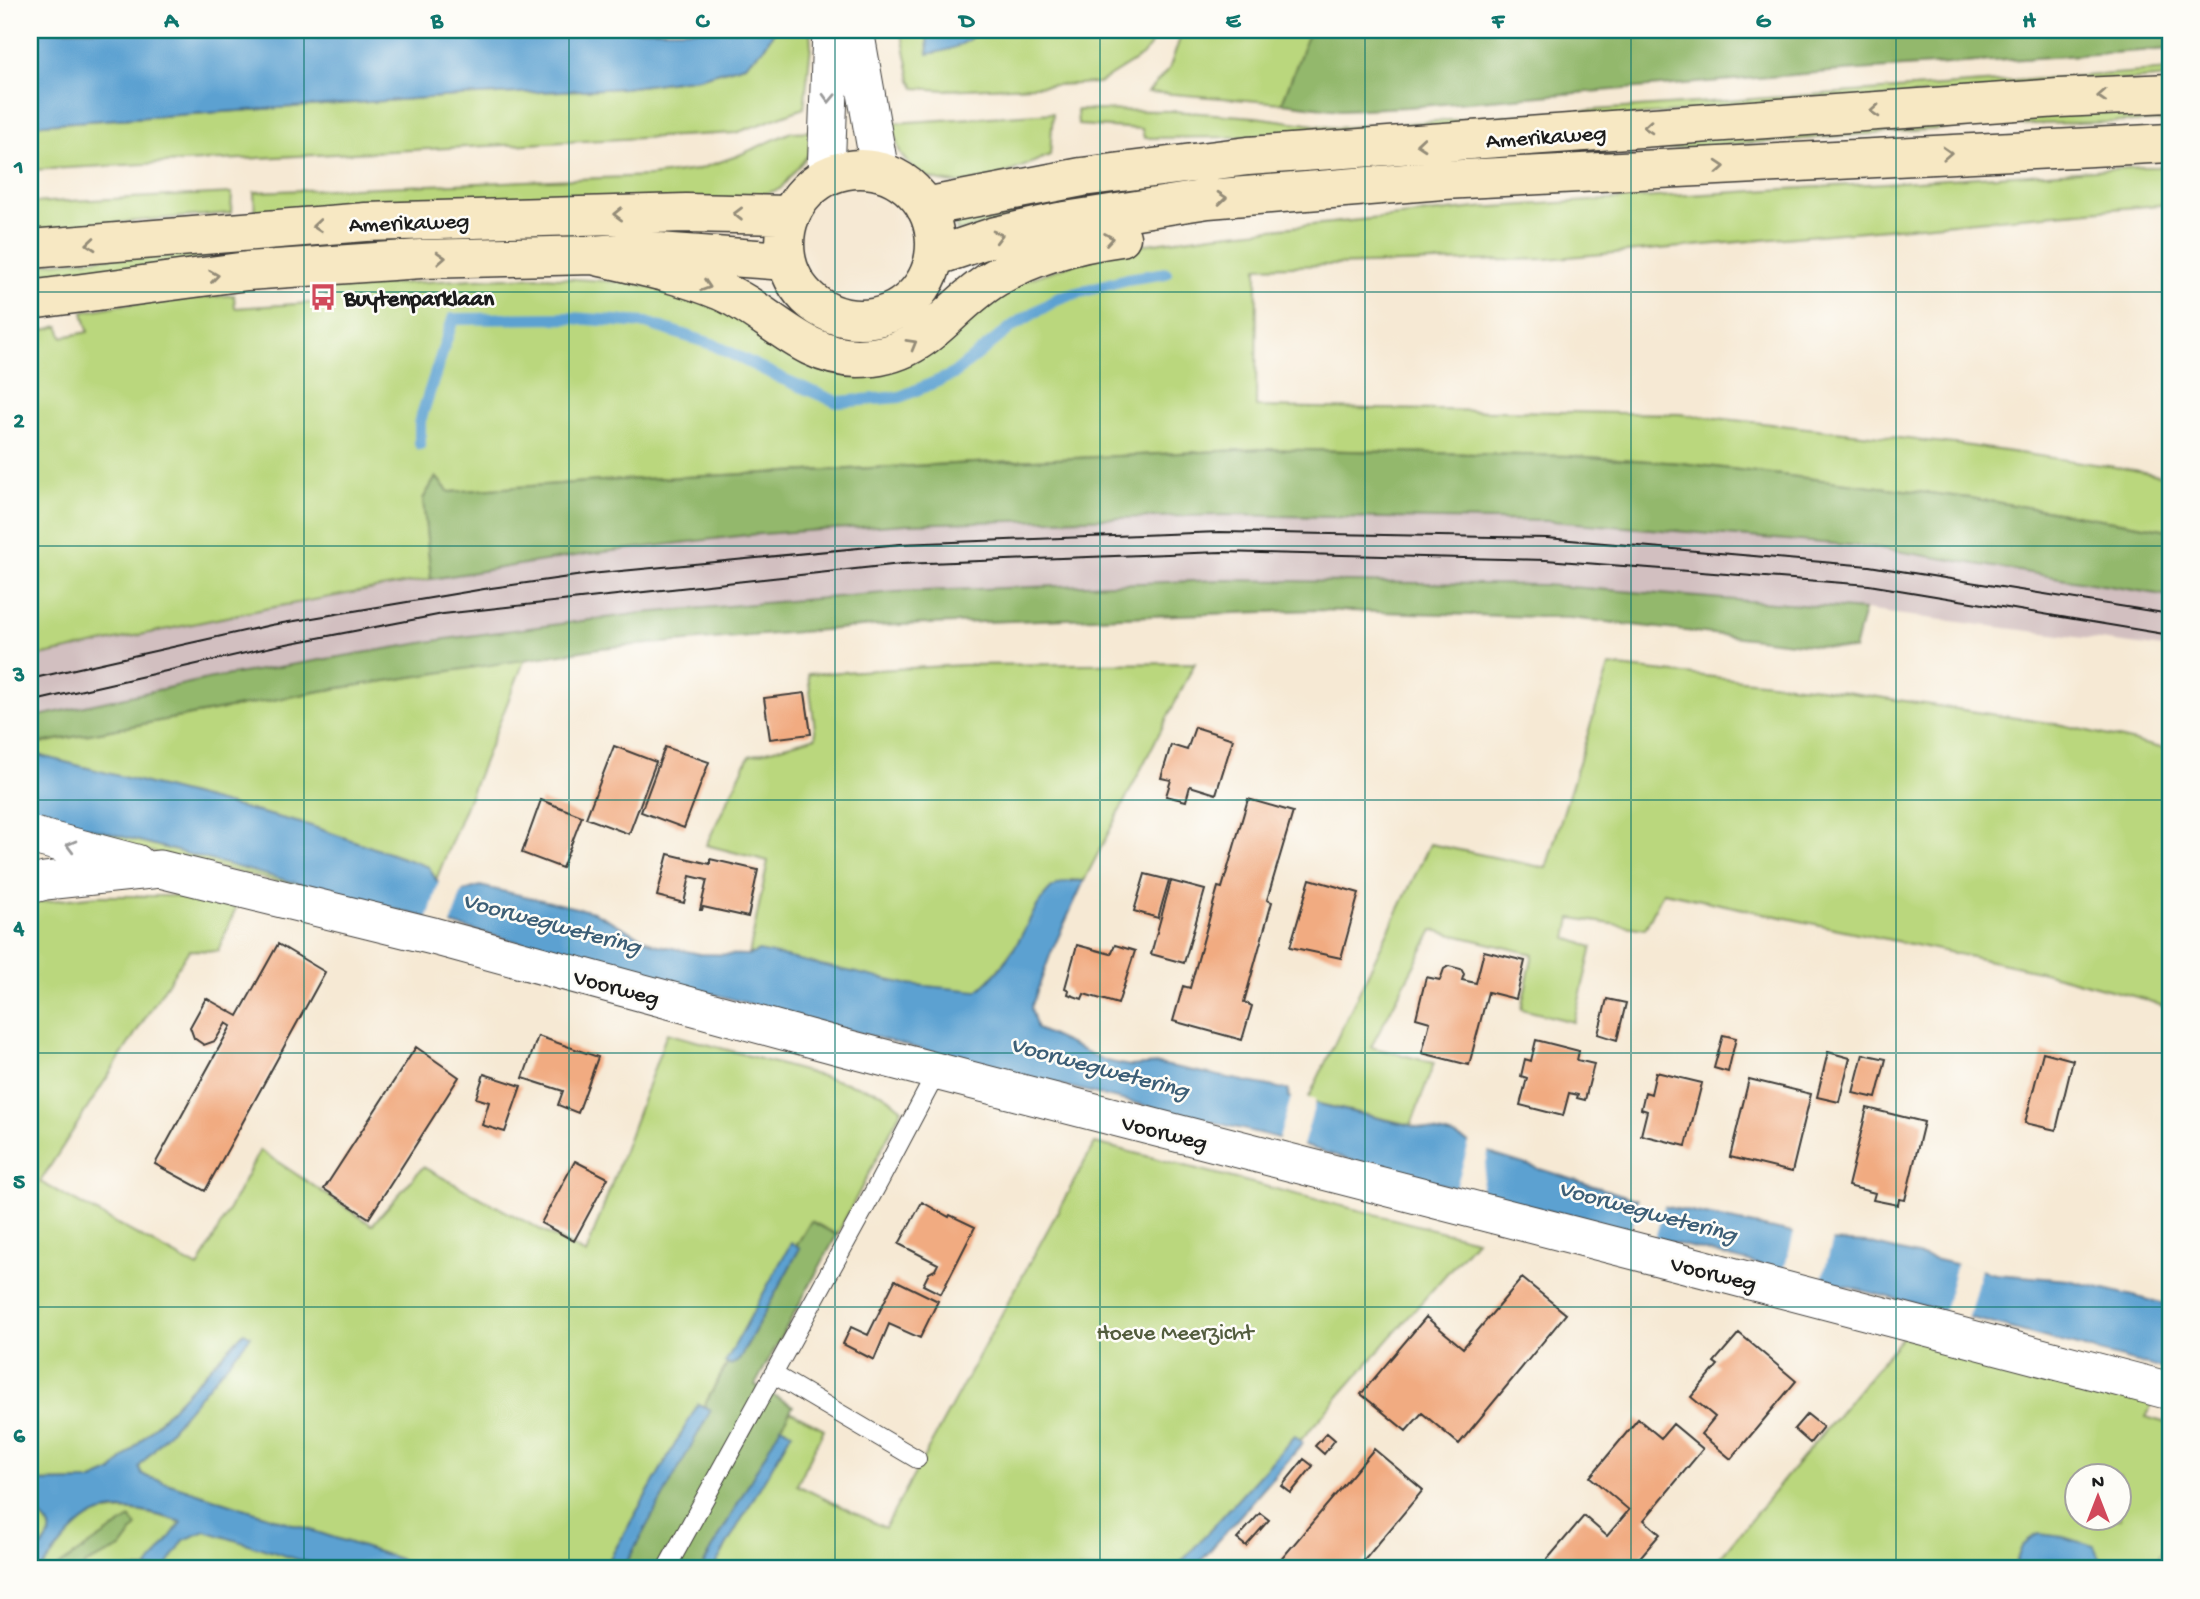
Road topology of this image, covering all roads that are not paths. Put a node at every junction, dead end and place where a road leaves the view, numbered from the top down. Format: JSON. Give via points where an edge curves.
{"nodes":[{"id":1,"x":831,"y":30,"type":"edge"},
{"id":2,"x":855,"y":30,"type":"edge"},
{"id":3,"x":2170,"y":93,"type":"edge"},
{"id":4,"x":2170,"y":143,"type":"edge"},
{"id":5,"x":880,"y":172,"type":"junction"},
{"id":6,"x":826,"y":176,"type":"junction"},
{"id":7,"x":1554,"y":176,"type":"junction"},
{"id":8,"x":925,"y":208,"type":"junction"},
{"id":9,"x":790,"y":215,"type":"junction"},
{"id":10,"x":30,"y":249,"type":"edge"},
{"id":11,"x":593,"y":255,"type":"junction"},
{"id":12,"x":934,"y":257,"type":"junction"},
{"id":13,"x":786,"y":261,"type":"junction"},
{"id":14,"x":30,"y":300,"type":"edge"},
{"id":15,"x":30,"y":835,"type":"edge"},
{"id":16,"x":160,"y":869,"type":"junction"},
{"id":17,"x":30,"y":885,"type":"edge"},
{"id":18,"x":937,"y":1072,"type":"junction"},
{"id":19,"x":773,"y":1374,"type":"junction"},
{"id":20,"x":2170,"y":1391,"type":"edge"},
{"id":21,"x":917,"y":1459,"type":"dead end"},
{"id":22,"x":666,"y":1569,"type":"edge"}],
"edges":[{"from":1,"to":6,"type":"street","one_way":true},
{"from":2,"to":5,"type":"street"},
{"from":3,"to":8,"type":"main road","name":"Amerikaweg","one_way":true,"via":[[1248,156],[1082,177]]},
{"from":7,"to":4,"type":"main road","name":"Amerikaweg","one_way":true},
{"from":5,"to":6,"type":"main road","via":[[853,169]]},
{"from":5,"to":8,"type":"main road","via":[[914,191]]},
{"from":6,"to":9,"type":"main road","via":[[811,186]]},
{"from":11,"to":7,"type":"main road","one_way":true,"via":[[720,291],[762,313],[803,344],[827,354],[875,357],[899,352],[933,331],[994,279],[1069,247],[1213,225],[1500,197]]},
{"from":12,"to":7,"type":"main road","name":"Amerikaweg","one_way":true,"via":[[996,236],[1059,222],[1208,199]]},
{"from":8,"to":12,"type":"main road","via":[[934,232]]},
{"from":9,"to":10,"type":"main road","name":"Amerikaweg","one_way":true,"via":[[674,213],[366,222]]},
{"from":9,"to":13,"type":"main road"},
{"from":11,"to":13,"type":"main road","name":"Amerikaweg","via":[[644,251]]},
{"from":14,"to":11,"type":"main road","name":"Amerikaweg","one_way":true,"via":[[247,271]]},
{"from":12,"to":13,"type":"main road","via":[[911,298],[869,318],[838,316],[817,305],[800,289]]},
{"from":16,"to":15,"type":"street","name":"Voorweg","one_way":true},
{"from":16,"to":17,"type":"street","name":"Voorweg"},
{"from":16,"to":18,"type":"street","name":"Voorweg","via":[[433,936]]},
{"from":18,"to":19,"type":"lane"},
{"from":18,"to":20,"type":"street","name":"Voorweg"},
{"from":19,"to":21,"type":"lane"},
{"from":19,"to":22,"type":"lane"}]}
